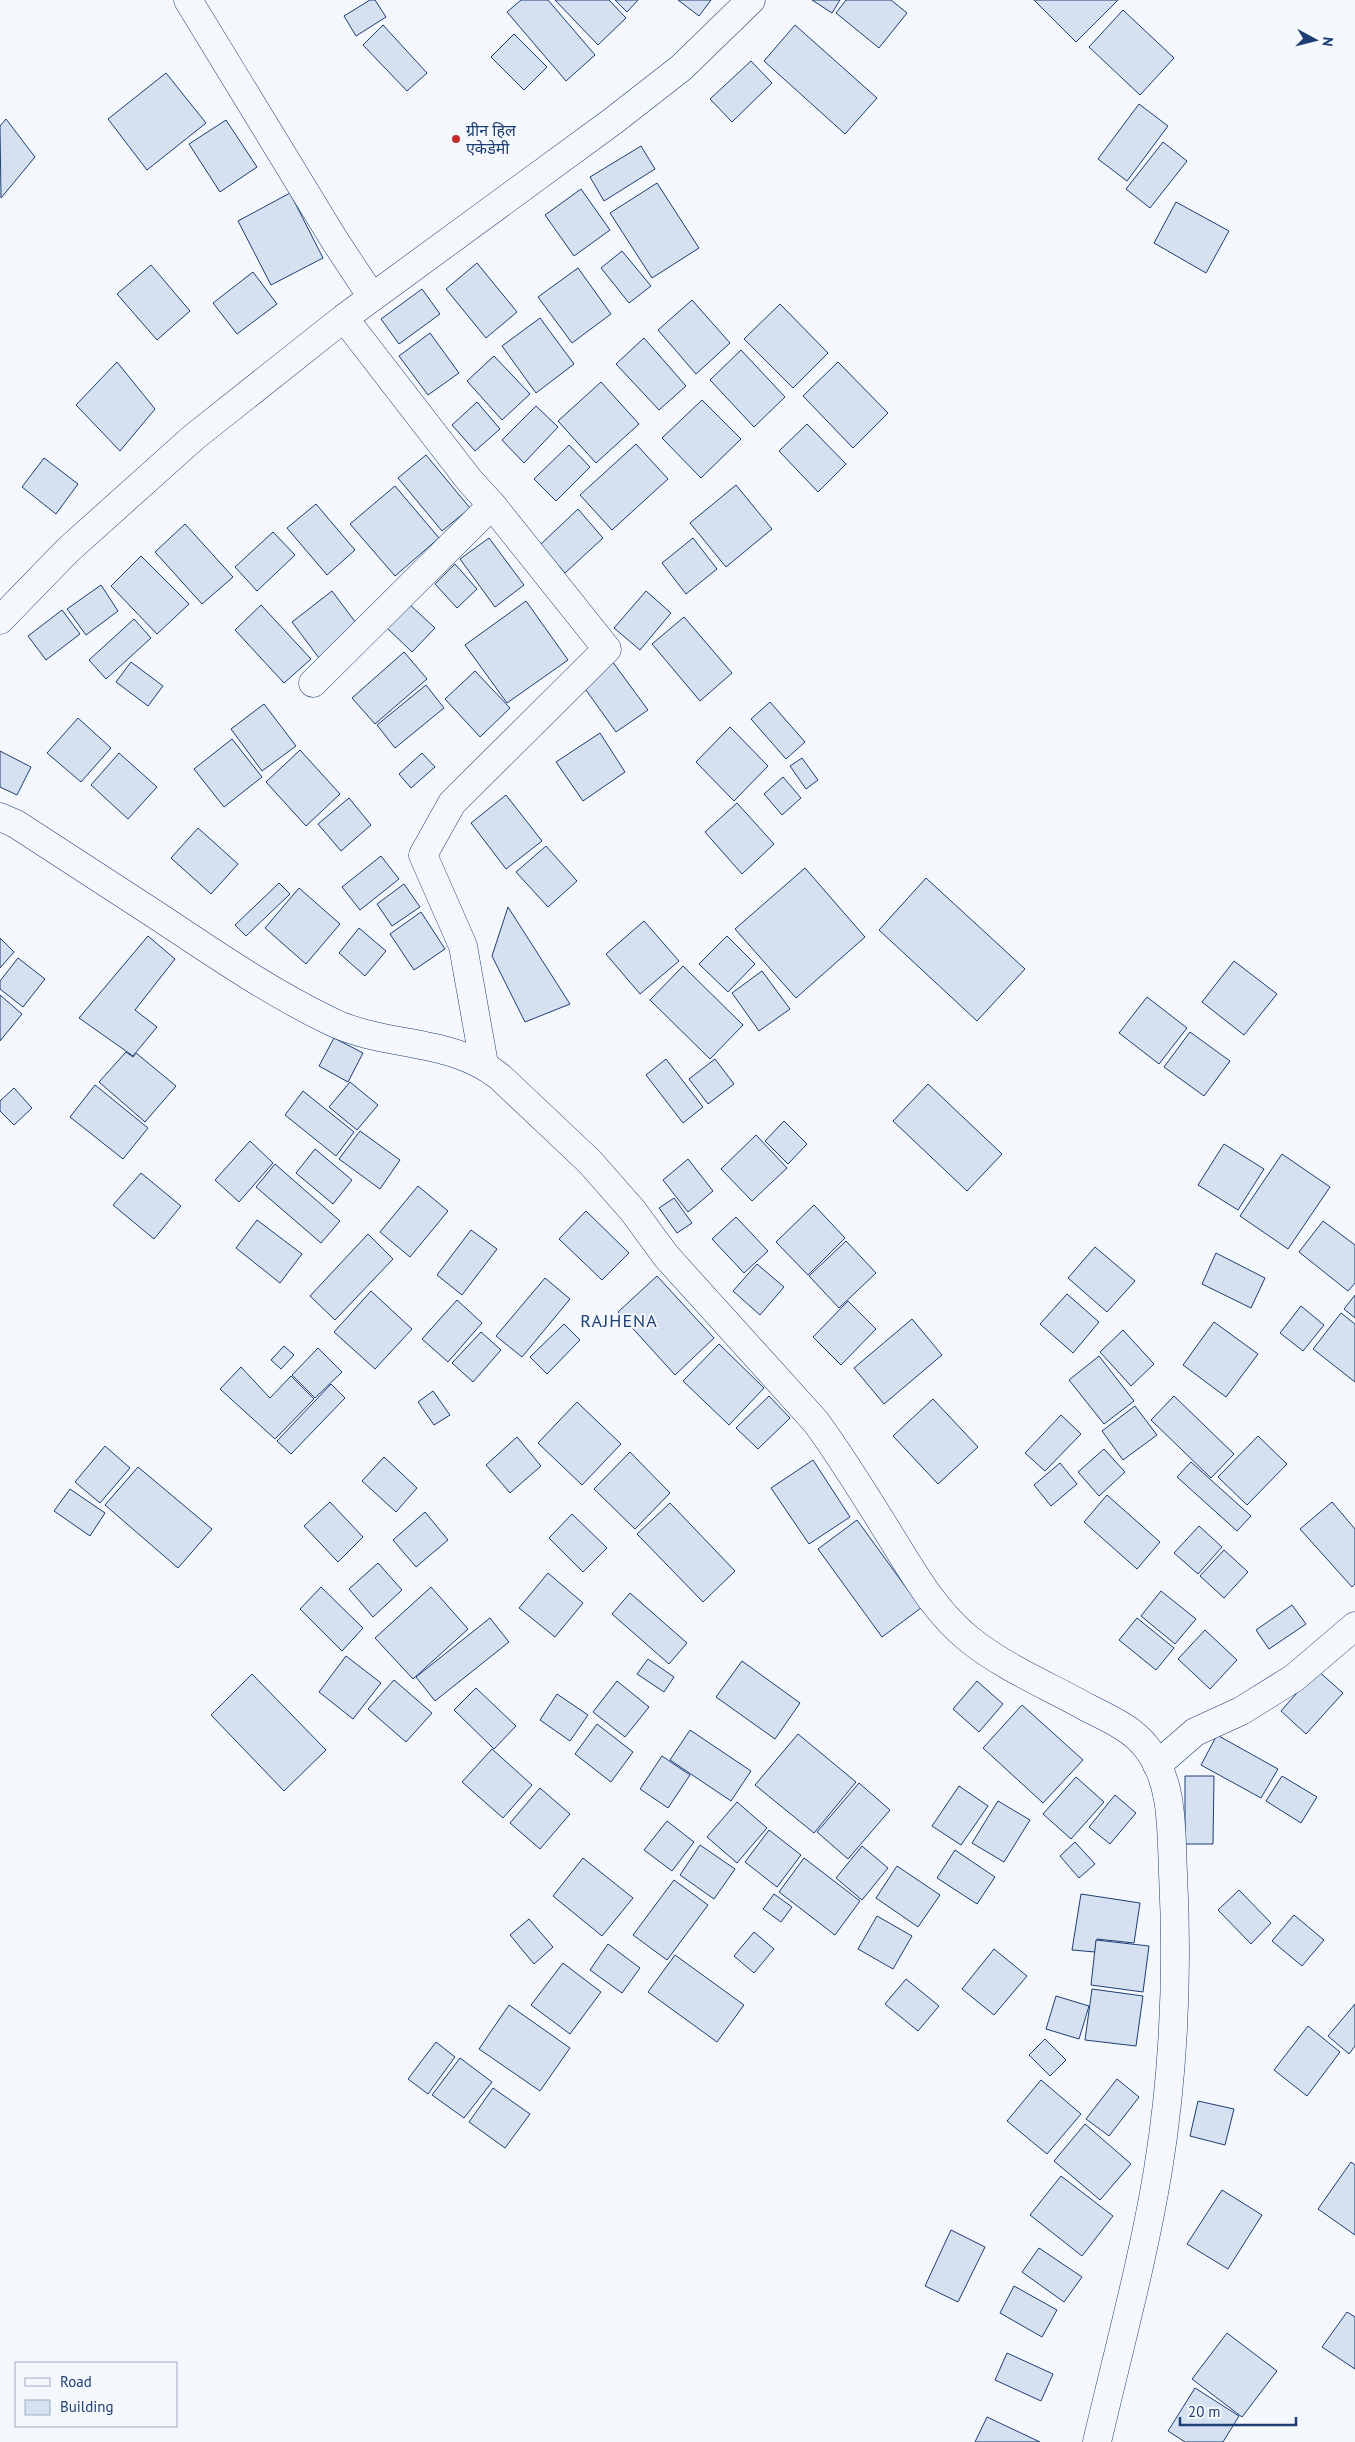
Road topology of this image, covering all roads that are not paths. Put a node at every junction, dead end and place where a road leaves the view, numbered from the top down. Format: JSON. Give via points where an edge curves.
{"nodes":[{"id":1,"x":188,"y":0,"type":"edge"},
{"id":2,"x":752,"y":0,"type":"edge"},
{"id":3,"x":372,"y":297,"type":"junction"},
{"id":4,"x":344,"y":318,"type":"junction"},
{"id":5,"x":492,"y":505,"type":"junction"},
{"id":6,"x":0,"y":620,"type":"edge"},
{"id":7,"x":313,"y":683,"type":"dead end"},
{"id":8,"x":0,"y":817,"type":"edge"},
{"id":9,"x":484,"y":1064,"type":"junction"},
{"id":10,"x":1355,"y":1626,"type":"edge"},
{"id":11,"x":1157,"y":1765,"type":"junction"},
{"id":12,"x":1097,"y":2442,"type":"edge"}],
"edges":[{"from":1,"to":3,"type":"street"},
{"from":2,"to":3,"type":"street","via":[[673,74]]},
{"from":3,"to":4,"type":"street"},
{"from":4,"to":5,"type":"street"},
{"from":4,"to":6,"type":"street","via":[[194,437],[68,550]]},
{"from":5,"to":7,"type":"street"},
{"from":5,"to":9,"type":"street","via":[[607,649],[452,803],[423,855],[463,946]]},
{"from":8,"to":9,"type":"street","via":[[254,979],[331,1022],[372,1035],[442,1049]]},
{"from":9,"to":11,"type":"street","via":[[590,1162],[633,1211],[666,1256],[816,1422],[923,1588],[947,1618],[992,1656],[1115,1722],[1146,1746]]},
{"from":10,"to":11,"type":"street","via":[[1294,1678],[1241,1711],[1195,1732]]},
{"from":11,"to":12,"type":"street","via":[[1166,1787],[1174,1882],[1175,1994],[1170,2082],[1158,2170],[1140,2259]]}]}
